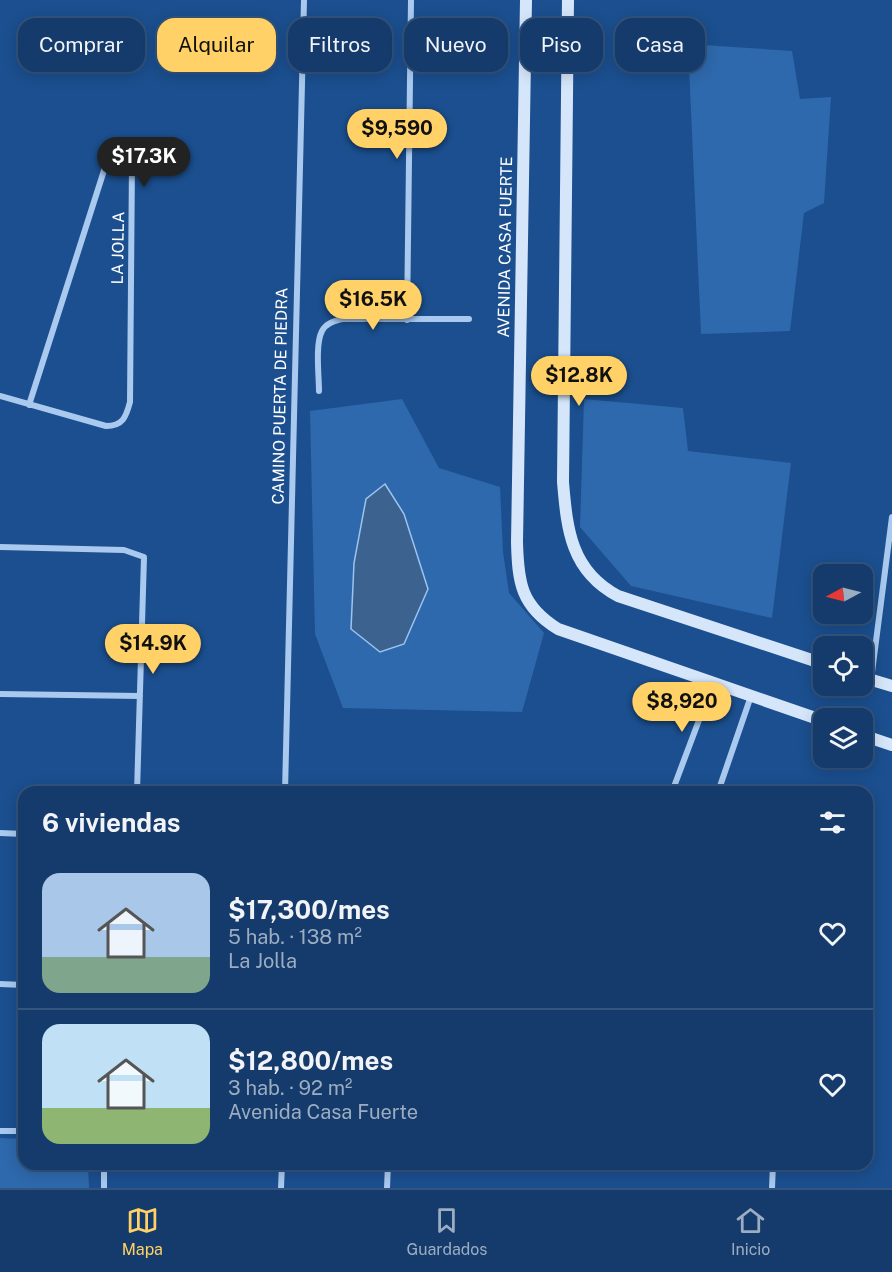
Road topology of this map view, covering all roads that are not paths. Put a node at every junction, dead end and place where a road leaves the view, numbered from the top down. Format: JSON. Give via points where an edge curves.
{"nodes":[{"id":1,"x":304,"y":0,"type":"edge"},
{"id":2,"x":411,"y":0,"type":"edge"},
{"id":3,"x":526,"y":0,"type":"edge"},
{"id":4,"x":568,"y":0,"type":"edge"},
{"id":5,"x":469,"y":319,"type":"dead end"},
{"id":6,"x":407,"y":320,"type":"junction"},
{"id":7,"x":319,"y":391,"type":"dead end"},
{"id":8,"x":0,"y":396,"type":"edge"},
{"id":9,"x":29,"y":405,"type":"junction"},
{"id":10,"x":892,"y":517,"type":"edge"},
{"id":11,"x":0,"y":547,"type":"edge"},
{"id":12,"x":890,"y":556,"type":"edge"},
{"id":13,"x":889,"y":572,"type":"edge"},
{"id":14,"x":873,"y":649,"type":"edge"},
{"id":15,"x":813,"y":660,"type":"edge"},
{"id":16,"x":873,"y":680,"type":"edge"},
{"id":17,"x":713,"y":683,"type":"junction"},
{"id":18,"x":892,"y":687,"type":"edge"},
{"id":19,"x":0,"y":694,"type":"edge"},
{"id":20,"x":140,"y":696,"type":"junction"},
{"id":21,"x":752,"y":696,"type":"junction"},
{"id":22,"x":813,"y":717,"type":"edge"},
{"id":23,"x":873,"y":739,"type":"edge"},
{"id":24,"x":892,"y":745,"type":"edge"},
{"id":25,"x":137,"y":786,"type":"edge"},
{"id":26,"x":285,"y":786,"type":"edge"},
{"id":27,"x":674,"y":786,"type":"edge"},
{"id":28,"x":720,"y":786,"type":"edge"},
{"id":29,"x":0,"y":833,"type":"edge"},
{"id":30,"x":18,"y":834,"type":"edge"},
{"id":31,"x":0,"y":984,"type":"edge"},
{"id":32,"x":18,"y":985,"type":"edge"},
{"id":33,"x":0,"y":1131,"type":"edge"},
{"id":34,"x":18,"y":1131,"type":"edge"},
{"id":35,"x":104,"y":1170,"type":"edge"},
{"id":36,"x":282,"y":1170,"type":"edge"},
{"id":37,"x":388,"y":1170,"type":"edge"},
{"id":38,"x":773,"y":1170,"type":"edge"},
{"id":39,"x":104,"y":1188,"type":"edge"},
{"id":40,"x":281,"y":1188,"type":"edge"},
{"id":41,"x":387,"y":1188,"type":"edge"},
{"id":42,"x":772,"y":1188,"type":"edge"}],
"edges":[{"from":1,"to":26,"type":"street","name":"CAMINO PUERTA DE PIEDRA"},
{"from":2,"to":6,"type":"street"},
{"from":3,"to":17,"type":"street","name":"AVENIDA CASA FUERTE","via":[[517,542],[522,592],[530,606],[558,629]]},
{"from":4,"to":15,"type":"street","via":[[564,482],[570,535],[578,556],[602,587],[618,596]]},
{"from":5,"to":6,"type":"street"},
{"from":6,"to":7,"type":"street","via":[[331,322],[322,331],[319,342]]},
{"from":8,"to":9,"type":"street","name":"LA JOLLA"},
{"from":9,"to":9,"type":"street","name":"LA JOLLA","via":[[106,426],[122,422],[127,414],[132,161],[123,150],[108,158]]},
{"from":10,"to":12,"type":"street"},
{"from":11,"to":20,"type":"street","via":[[124,550],[144,557]]},
{"from":12,"to":13,"type":"street"},
{"from":13,"to":14,"type":"street"},
{"from":16,"to":18,"type":"street"},
{"from":17,"to":21,"type":"street","name":"AVENIDA CASA FUERTE"},
{"from":17,"to":27,"type":"street"},
{"from":19,"to":20,"type":"street"},
{"from":20,"to":25,"type":"street"},
{"from":21,"to":22,"type":"street","name":"AVENIDA CASA FUERTE"},
{"from":21,"to":28,"type":"street"},
{"from":23,"to":24,"type":"street"},
{"from":29,"to":30,"type":"street"},
{"from":31,"to":32,"type":"street"},
{"from":33,"to":34,"type":"street"},
{"from":35,"to":39,"type":"street"},
{"from":36,"to":40,"type":"street"},
{"from":37,"to":41,"type":"street"},
{"from":38,"to":42,"type":"street"}]}
